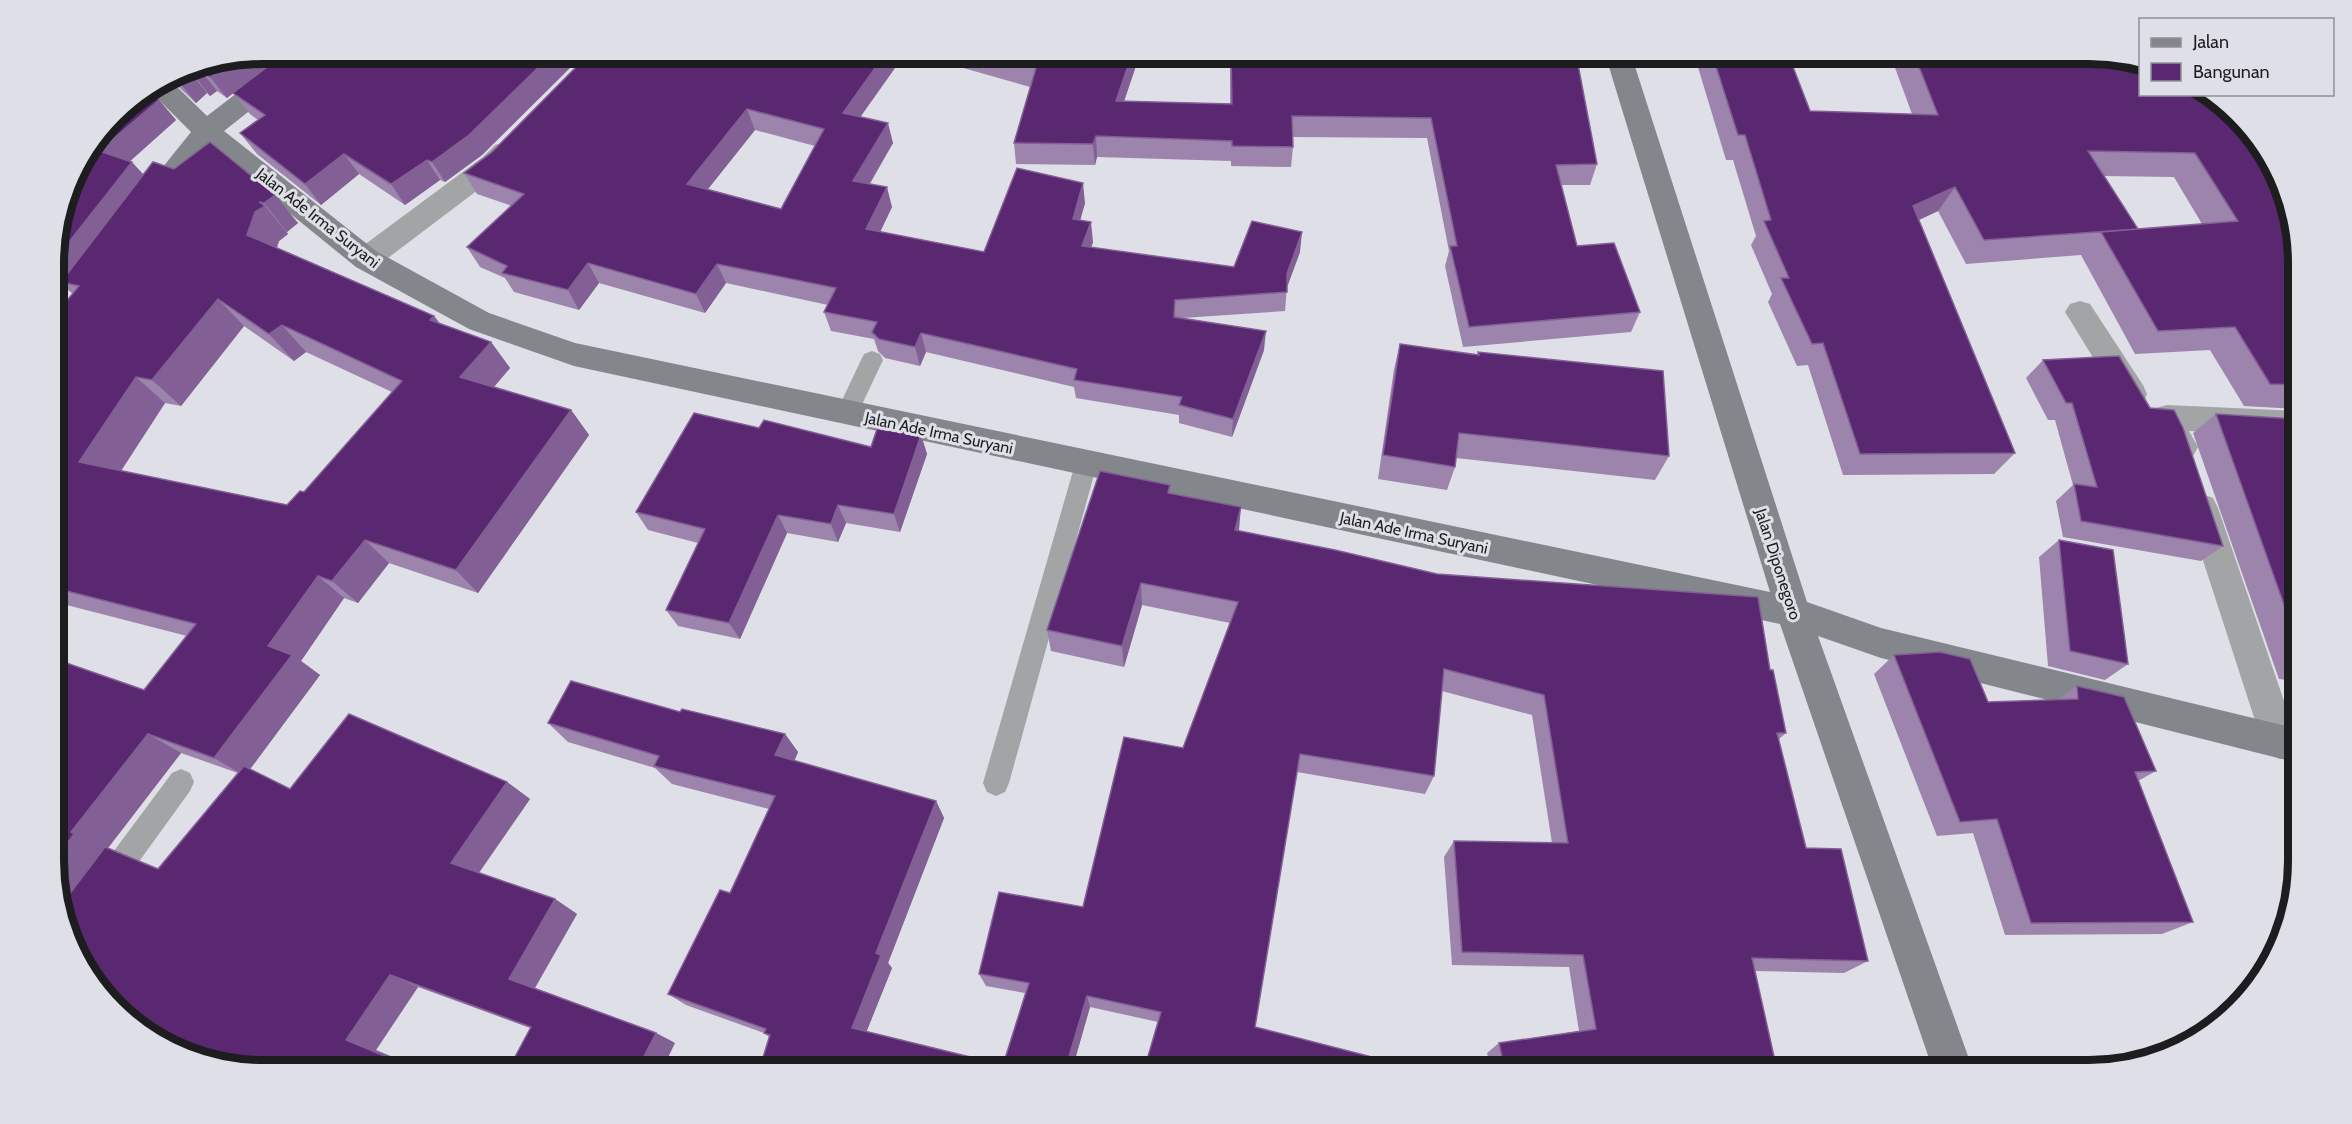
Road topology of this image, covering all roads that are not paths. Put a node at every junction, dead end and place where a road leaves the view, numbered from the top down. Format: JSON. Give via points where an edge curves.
{"nodes":[{"id":1,"x":1621,"y":64,"type":"edge"},
{"id":2,"x":291,"y":65,"type":"edge"},
{"id":3,"x":165,"y":90,"type":"edge"},
{"id":4,"x":526,"y":129,"type":"edge"},
{"id":5,"x":206,"y":131,"type":"junction"},
{"id":6,"x":136,"y":221,"type":"edge"},
{"id":7,"x":366,"y":259,"type":"junction"},
{"id":8,"x":2080,"y":312,"type":"dead end"},
{"id":9,"x":872,"y":360,"type":"dead end"},
{"id":10,"x":847,"y":413,"type":"junction"},
{"id":11,"x":2167,"y":417,"type":"junction"},
{"id":12,"x":2288,"y":424,"type":"edge"},
{"id":13,"x":1086,"y":464,"type":"junction"},
{"id":14,"x":1793,"y":612,"type":"junction"},
{"id":15,"x":2288,"y":741,"type":"edge"},
{"id":16,"x":2288,"y":744,"type":"edge"},
{"id":17,"x":181,"y":782,"type":"dead end"},
{"id":18,"x":996,"y":783,"type":"dead end"},
{"id":19,"x":76,"y":925,"type":"edge"},
{"id":20,"x":1949,"y":1059,"type":"edge"}],
"edges":[{"from":1,"to":14,"type":"street","name":"Jalan Diponegoro"},
{"from":2,"to":5,"type":"street"},
{"from":3,"to":5,"type":"street","name":"Jalan Ade Irma Suryani"},
{"from":4,"to":7,"type":"street","via":[[493,165]]},
{"from":5,"to":6,"type":"street"},
{"from":5,"to":7,"type":"street","name":"Jalan Ade Irma Suryani"},
{"from":7,"to":10,"type":"street","name":"Jalan Ade Irma Suryani","via":[[479,321],[574,354]]},
{"from":8,"to":11,"type":"street","via":[[2140,405]]},
{"from":9,"to":10,"type":"lane"},
{"from":10,"to":13,"type":"street","name":"Jalan Ade Irma Suryani"},
{"from":11,"to":12,"type":"street"},
{"from":11,"to":15,"type":"street","via":[[2181,444]]},
{"from":13,"to":14,"type":"street","name":"Jalan Ade Irma Suryani"},
{"from":13,"to":18,"type":"lane"},
{"from":14,"to":16,"type":"street","name":"Jalan Ade Irma Suryani","via":[[1881,643]]},
{"from":14,"to":20,"type":"street","name":"Jalan Diponegoro"},
{"from":17,"to":19,"type":"lane"}]}
